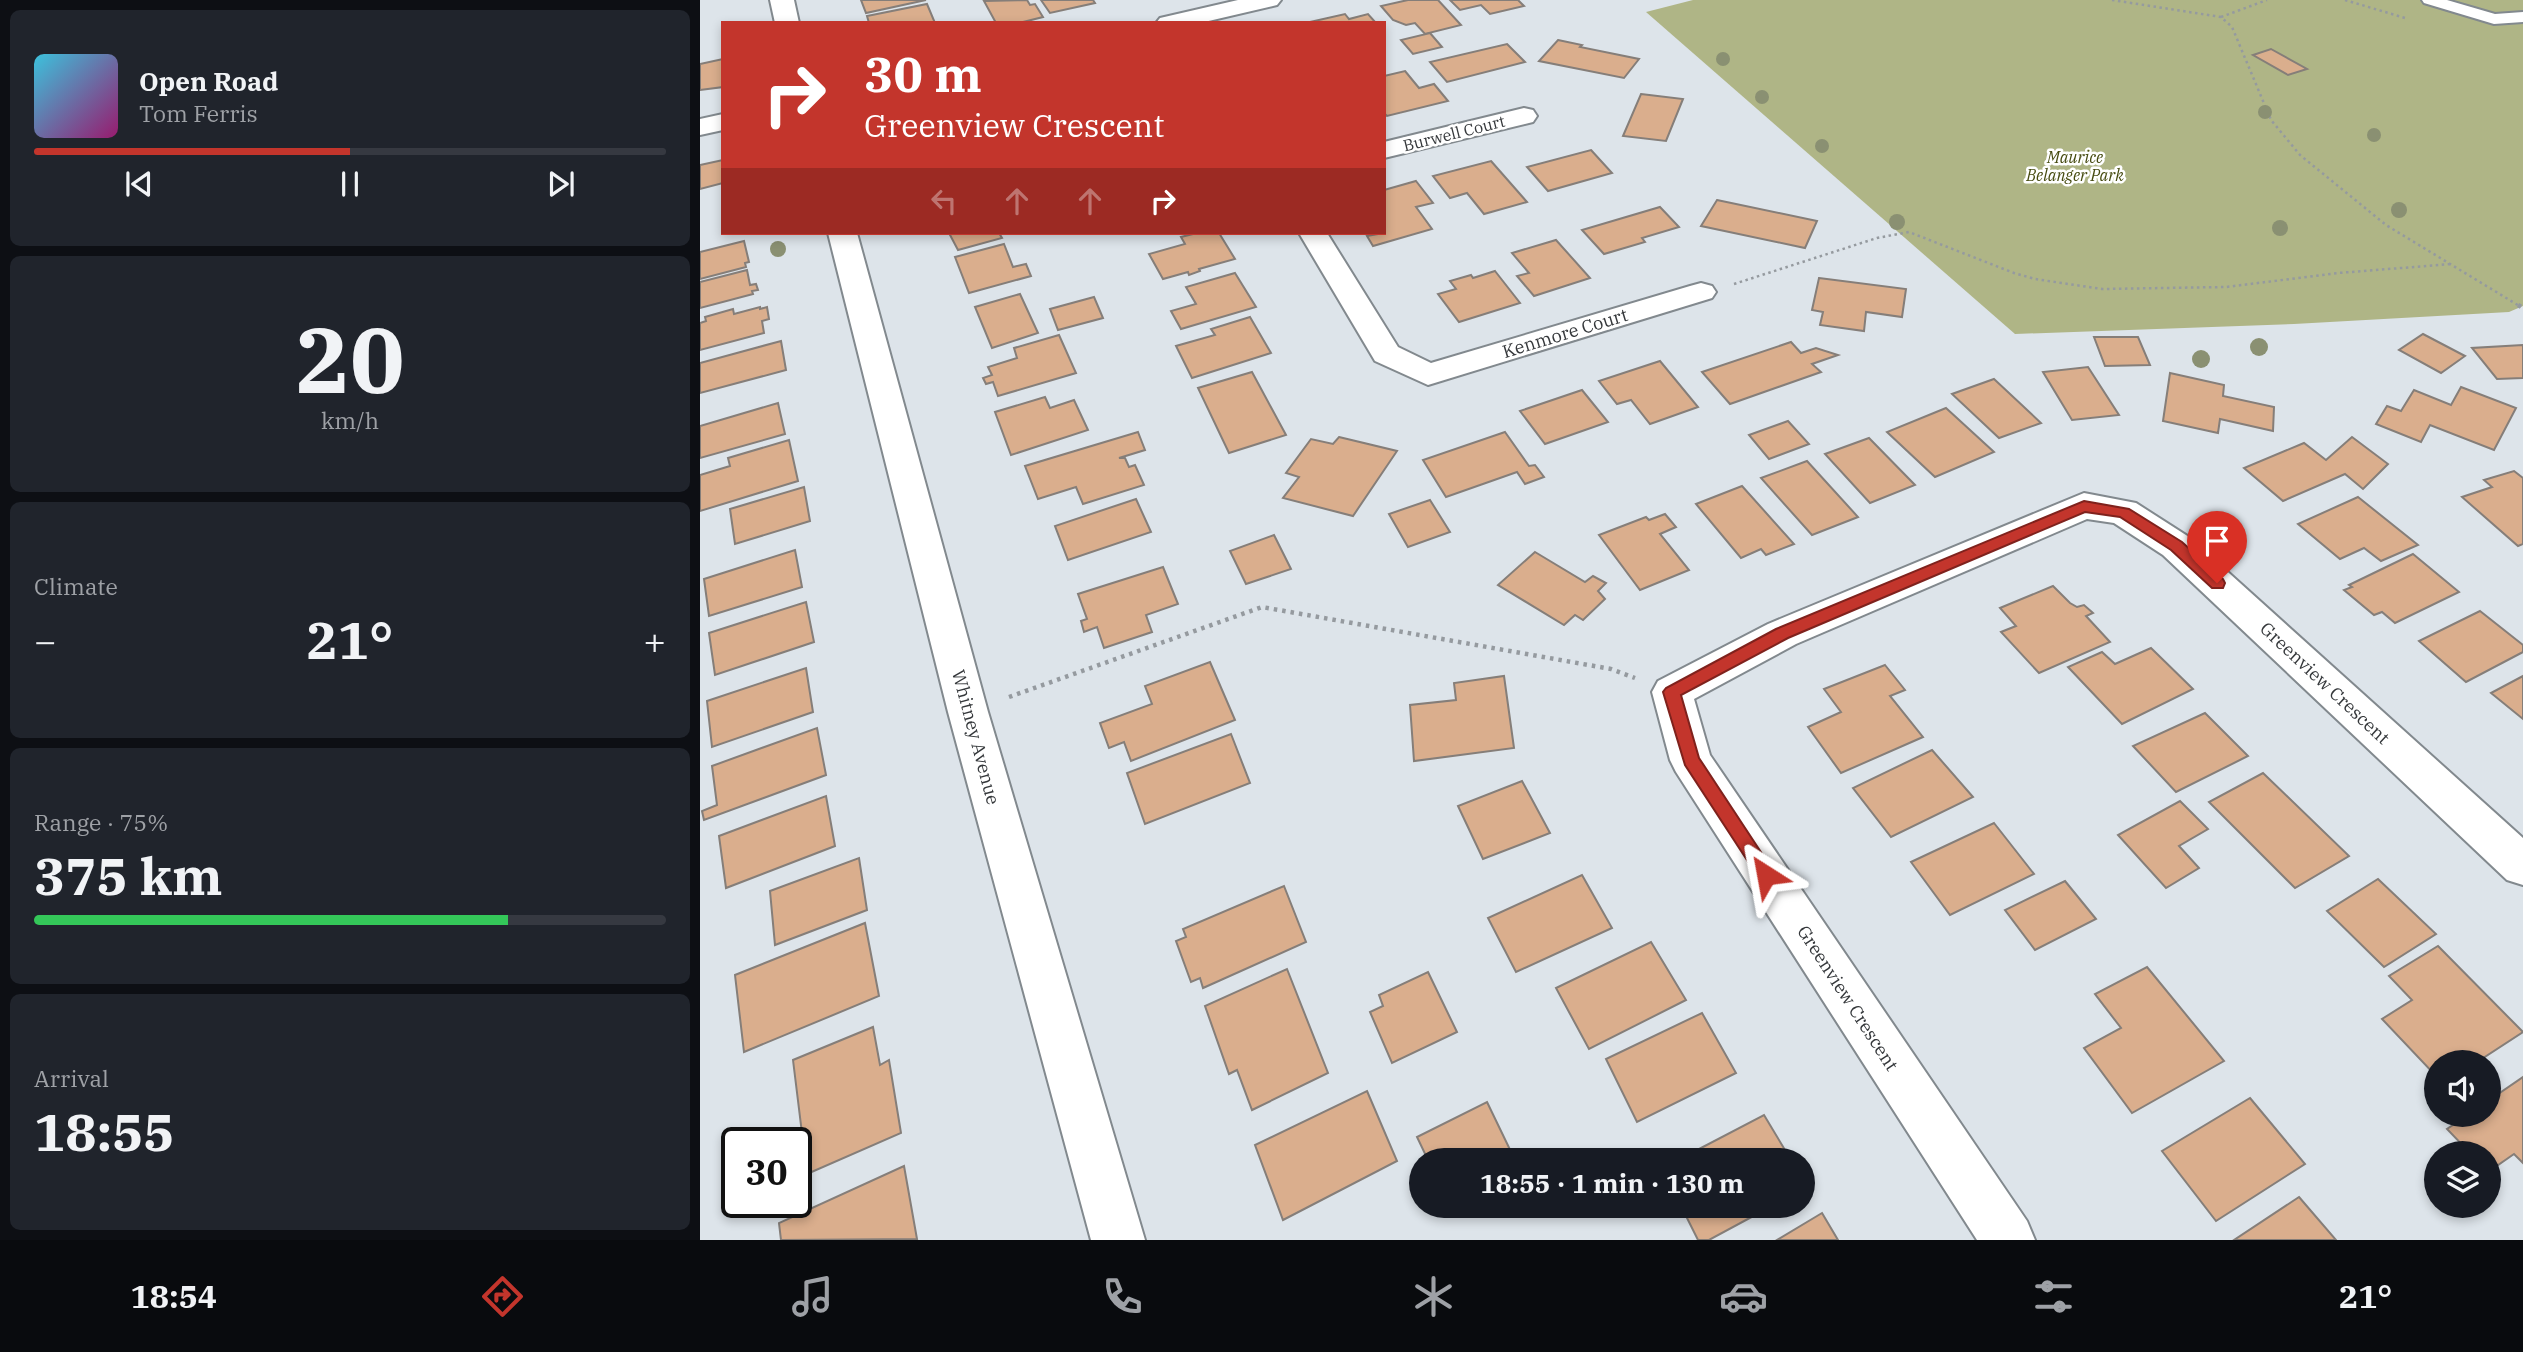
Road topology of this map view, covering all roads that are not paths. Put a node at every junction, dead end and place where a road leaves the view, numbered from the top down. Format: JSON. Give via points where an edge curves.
{"nodes":[{"id":1,"x":782,"y":0,"type":"edge"},
{"id":2,"x":1269,"y":0,"type":"edge"},
{"id":3,"x":2438,"y":3,"type":"edge"},
{"id":4,"x":2523,"y":17,"type":"edge"},
{"id":5,"x":787,"y":21,"type":"edge"},
{"id":6,"x":1176,"y":21,"type":"edge"},
{"id":7,"x":1524,"y":116,"type":"dead end"},
{"id":8,"x":721,"y":122,"type":"edge"},
{"id":9,"x":700,"y":127,"type":"edge"},
{"id":10,"x":1386,"y":150,"type":"edge"},
{"id":11,"x":843,"y":235,"type":"edge"},
{"id":12,"x":1314,"y":235,"type":"edge"},
{"id":13,"x":1701,"y":292,"type":"road end"},
{"id":14,"x":2523,"y":866,"type":"edge"},
{"id":15,"x":1118,"y":1240,"type":"edge"},
{"id":16,"x":2008,"y":1240,"type":"edge"}],
"edges":[{"from":1,"to":5,"type":"street"},
{"from":2,"to":6,"type":"street"},
{"from":3,"to":4,"type":"lane","via":[[2494,19]]},
{"from":7,"to":10,"type":"street","name":"Burwell Court"},
{"from":8,"to":9,"type":"street"},
{"from":11,"to":15,"type":"street","name":"Whitney Avenue","via":[[968,712]]},
{"from":12,"to":13,"type":"street","name":"Kenmore Court","via":[[1386,354],[1428,375]]},
{"from":14,"to":16,"type":"street","name":"Greenview Crescent","via":[[2176,546],[2123,512],[2084,506],[1782,634],[1672,692],[1691,760]]}]}
